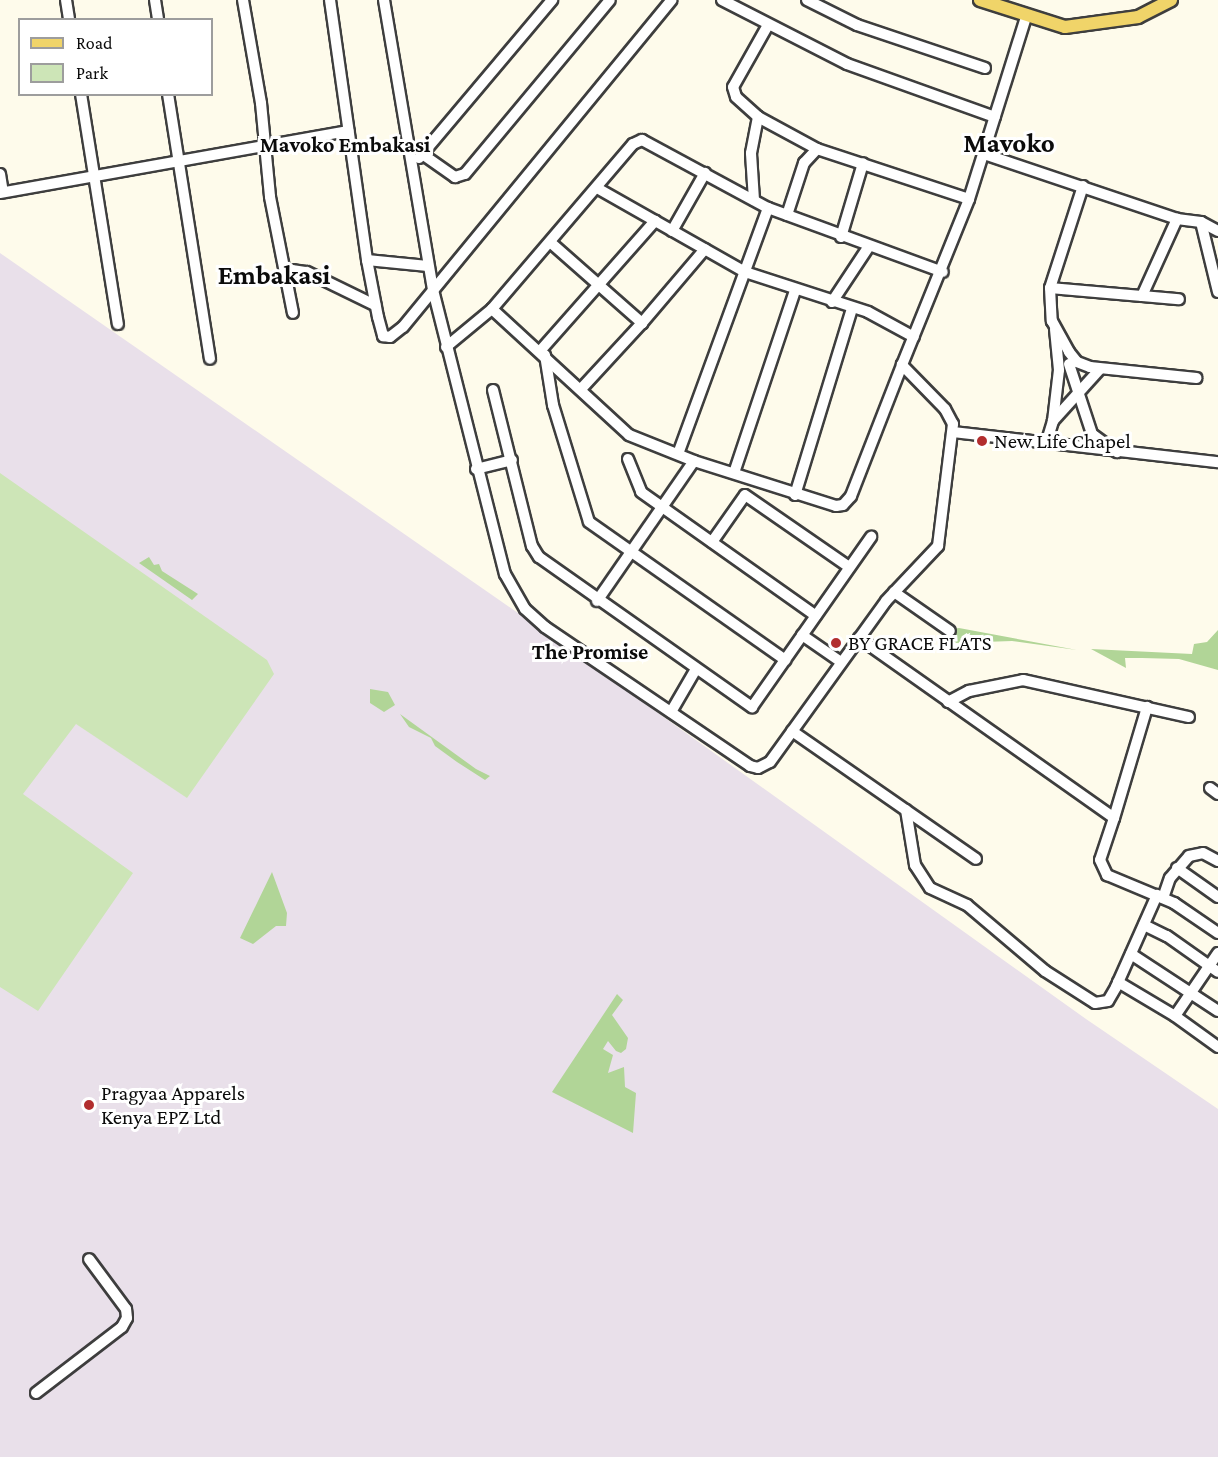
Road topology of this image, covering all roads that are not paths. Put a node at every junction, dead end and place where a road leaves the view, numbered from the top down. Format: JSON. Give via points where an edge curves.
{"nodes":[{"id":1,"x":66,"y":0,"type":"edge"},
{"id":2,"x":155,"y":0,"type":"edge"},
{"id":3,"x":243,"y":0,"type":"edge"},
{"id":4,"x":330,"y":0,"type":"edge"},
{"id":5,"x":384,"y":0,"type":"edge"},
{"id":6,"x":552,"y":0,"type":"edge"},
{"id":7,"x":610,"y":0,"type":"edge"},
{"id":8,"x":672,"y":0,"type":"edge"},
{"id":9,"x":722,"y":0,"type":"edge"},
{"id":10,"x":807,"y":0,"type":"edge"},
{"id":11,"x":980,"y":0,"type":"edge"},
{"id":12,"x":1171,"y":0,"type":"edge"},
{"id":13,"x":1026,"y":17,"type":"junction"},
{"id":14,"x":69,"y":18,"type":"edge"},
{"id":15,"x":158,"y":18,"type":"edge"},
{"id":16,"x":768,"y":25,"type":"junction"},
{"id":17,"x":986,"y":68,"type":"dead end"},
{"id":18,"x":81,"y":96,"type":"edge"},
{"id":19,"x":168,"y":96,"type":"edge"},
{"id":20,"x":758,"y":117,"type":"junction"},
{"id":21,"x":995,"y":117,"type":"junction"},
{"id":22,"x":349,"y":131,"type":"junction"},
{"id":23,"x":264,"y":146,"type":"junction"},
{"id":24,"x":817,"y":149,"type":"junction"},
{"id":25,"x":984,"y":154,"type":"junction"},
{"id":26,"x":425,"y":156,"type":"junction"},
{"id":27,"x":177,"y":159,"type":"junction"},
{"id":28,"x":411,"y":161,"type":"junction"},
{"id":29,"x":863,"y":163,"type":"junction"},
{"id":30,"x":705,"y":173,"type":"junction"},
{"id":31,"x":0,"y":174,"type":"edge"},
{"id":32,"x":94,"y":175,"type":"junction"},
{"id":33,"x":1083,"y":186,"type":"junction"},
{"id":34,"x":597,"y":188,"type":"junction"},
{"id":35,"x":1,"y":193,"type":"edge"},
{"id":36,"x":754,"y":200,"type":"junction"},
{"id":37,"x":969,"y":200,"type":"junction"},
{"id":38,"x":768,"y":208,"type":"junction"},
{"id":39,"x":787,"y":215,"type":"junction"},
{"id":40,"x":1177,"y":219,"type":"junction"},
{"id":41,"x":655,"y":221,"type":"junction"},
{"id":42,"x":1201,"y":222,"type":"junction"},
{"id":43,"x":672,"y":231,"type":"junction"},
{"id":44,"x":1218,"y":231,"type":"edge"},
{"id":45,"x":841,"y":237,"type":"junction"},
{"id":46,"x":550,"y":242,"type":"junction"},
{"id":47,"x":869,"y":246,"type":"junction"},
{"id":48,"x":705,"y":249,"type":"junction"},
{"id":49,"x":367,"y":260,"type":"junction"},
{"id":50,"x":428,"y":266,"type":"junction"},
{"id":51,"x":745,"y":272,"type":"junction"},
{"id":52,"x":943,"y":272,"type":"junction"},
{"id":53,"x":285,"y":274,"type":"junction"},
{"id":54,"x":599,"y":285,"type":"junction"},
{"id":55,"x":1050,"y":288,"type":"junction"},
{"id":56,"x":433,"y":290,"type":"junction"},
{"id":57,"x":795,"y":291,"type":"junction"},
{"id":58,"x":1218,"y":292,"type":"edge"},
{"id":59,"x":1142,"y":296,"type":"junction"},
{"id":60,"x":1179,"y":298,"type":"dead end"},
{"id":61,"x":832,"y":302,"type":"junction"},
{"id":62,"x":375,"y":305,"type":"junction"},
{"id":63,"x":492,"y":309,"type":"junction"},
{"id":64,"x":852,"y":309,"type":"junction"},
{"id":65,"x":293,"y":313,"type":"dead end"},
{"id":66,"x":642,"y":323,"type":"junction"},
{"id":67,"x":118,"y":324,"type":"dead end"},
{"id":68,"x":1054,"y":326,"type":"junction"},
{"id":69,"x":914,"y":337,"type":"junction"},
{"id":70,"x":446,"y":347,"type":"junction"},
{"id":71,"x":542,"y":353,"type":"junction"},
{"id":72,"x":210,"y":359,"type":"dead end"},
{"id":73,"x":902,"y":364,"type":"junction"},
{"id":74,"x":1068,"y":364,"type":"junction"},
{"id":75,"x":1100,"y":369,"type":"junction"},
{"id":76,"x":1196,"y":378,"type":"dead end"},
{"id":77,"x":581,"y":389,"type":"junction"},
{"id":78,"x":493,"y":390,"type":"dead end"},
{"id":79,"x":1078,"y":392,"type":"junction"},
{"id":80,"x":1053,"y":421,"type":"junction"},
{"id":81,"x":953,"y":432,"type":"junction"},
{"id":82,"x":1046,"y":444,"type":"junction"},
{"id":83,"x":1118,"y":453,"type":"junction"},
{"id":84,"x":678,"y":454,"type":"junction"},
{"id":85,"x":628,"y":459,"type":"dead end"},
{"id":86,"x":512,"y":460,"type":"junction"},
{"id":87,"x":694,"y":461,"type":"junction"},
{"id":88,"x":1218,"y":462,"type":"edge"},
{"id":89,"x":476,"y":469,"type":"junction"},
{"id":90,"x":734,"y":474,"type":"junction"},
{"id":91,"x":795,"y":495,"type":"junction"},
{"id":92,"x":661,"y":507,"type":"junction"},
{"id":93,"x":871,"y":537,"type":"dead end"},
{"id":94,"x":712,"y":542,"type":"junction"},
{"id":95,"x":630,"y":552,"type":"junction"},
{"id":96,"x":849,"y":567,"type":"junction"},
{"id":97,"x":894,"y":592,"type":"junction"},
{"id":98,"x":597,"y":601,"type":"junction"},
{"id":99,"x":816,"y":616,"type":"junction"},
{"id":100,"x":951,"y":631,"type":"dead end"},
{"id":101,"x":802,"y":635,"type":"junction"},
{"id":102,"x":859,"y":638,"type":"junction"},
{"id":103,"x":785,"y":660,"type":"junction"},
{"id":104,"x":840,"y":662,"type":"junction"},
{"id":105,"x":696,"y":669,"type":"junction"},
{"id":106,"x":948,"y":702,"type":"junction"},
{"id":107,"x":1147,"y":707,"type":"junction"},
{"id":108,"x":671,"y":712,"type":"junction"},
{"id":109,"x":1189,"y":717,"type":"dead end"},
{"id":110,"x":792,"y":730,"type":"junction"},
{"id":111,"x":906,"y":810,"type":"junction"},
{"id":112,"x":1114,"y":818,"type":"junction"},
{"id":113,"x":976,"y":859,"type":"dead end"},
{"id":114,"x":1218,"y":861,"type":"edge"},
{"id":115,"x":1177,"y":868,"type":"junction"},
{"id":116,"x":1160,"y":897,"type":"junction"},
{"id":117,"x":1218,"y":897,"type":"edge"},
{"id":118,"x":1144,"y":925,"type":"junction"},
{"id":119,"x":1218,"y":933,"type":"edge"},
{"id":120,"x":1218,"y":953,"type":"edge"},
{"id":121,"x":1131,"y":954,"type":"junction"},
{"id":122,"x":1213,"y":969,"type":"edge"},
{"id":123,"x":1118,"y":982,"type":"junction"},
{"id":124,"x":1191,"y":992,"type":"junction"},
{"id":125,"x":1218,"y":1011,"type":"edge"},
{"id":126,"x":1175,"y":1016,"type":"junction"},
{"id":127,"x":1218,"y":1047,"type":"edge"},
{"id":128,"x":89,"y":1259,"type":"dead end"},
{"id":129,"x":36,"y":1393,"type":"dead end"}],
"edges":[{"from":1,"to":14,"type":"street"},
{"from":2,"to":15,"type":"street"},
{"from":3,"to":23,"type":"street","via":[[261,103]]},
{"from":4,"to":22,"type":"street"},
{"from":5,"to":28,"type":"street"},
{"from":6,"to":26,"type":"street"},
{"from":7,"to":26,"type":"street","via":[[465,174],[455,177]]},
{"from":8,"to":56,"type":"street"},
{"from":9,"to":16,"type":"street"},
{"from":10,"to":17,"type":"street","via":[[857,25]]},
{"from":11,"to":13,"type":"main road"},
{"from":12,"to":13,"type":"main road","via":[[1138,17],[1086,27],[1065,27]]},
{"from":13,"to":21,"type":"street"},
{"from":16,"to":20,"type":"street","via":[[733,87],[736,97]]},
{"from":16,"to":21,"type":"street","via":[[847,64]]},
{"from":18,"to":32,"type":"street"},
{"from":19,"to":27,"type":"street"},
{"from":20,"to":24,"type":"street"},
{"from":20,"to":36,"type":"street","via":[[751,163]]},
{"from":21,"to":25,"type":"street"},
{"from":22,"to":23,"type":"street"},
{"from":22,"to":49,"type":"street"},
{"from":23,"to":27,"type":"street"},
{"from":23,"to":53,"type":"street"},
{"from":24,"to":29,"type":"street"},
{"from":24,"to":39,"type":"street","via":[[804,163]]},
{"from":25,"to":33,"type":"street"},
{"from":25,"to":37,"type":"street"},
{"from":26,"to":28,"type":"street"},
{"from":27,"to":32,"type":"street"},
{"from":27,"to":72,"type":"street"},
{"from":28,"to":50,"type":"street"},
{"from":29,"to":37,"type":"street"},
{"from":29,"to":45,"type":"street"},
{"from":30,"to":34,"type":"street","via":[[642,140],[633,144]]},
{"from":30,"to":36,"type":"street"},
{"from":30,"to":43,"type":"street"},
{"from":31,"to":35,"type":"street"},
{"from":32,"to":35,"type":"street"},
{"from":32,"to":67,"type":"street"},
{"from":33,"to":40,"type":"street"},
{"from":33,"to":55,"type":"street"},
{"from":34,"to":41,"type":"street"},
{"from":34,"to":46,"type":"street"},
{"from":36,"to":38,"type":"street"},
{"from":37,"to":52,"type":"street"},
{"from":38,"to":39,"type":"street"},
{"from":38,"to":51,"type":"street"},
{"from":39,"to":45,"type":"street"},
{"from":40,"to":42,"type":"street"},
{"from":40,"to":59,"type":"street"},
{"from":41,"to":43,"type":"street"},
{"from":41,"to":54,"type":"street"},
{"from":42,"to":44,"type":"street"},
{"from":42,"to":58,"type":"street"},
{"from":43,"to":48,"type":"street"},
{"from":45,"to":47,"type":"street"},
{"from":46,"to":54,"type":"street"},
{"from":46,"to":63,"type":"street"},
{"from":47,"to":52,"type":"street"},
{"from":47,"to":61,"type":"street"},
{"from":48,"to":51,"type":"street"},
{"from":48,"to":66,"type":"street"},
{"from":49,"to":50,"type":"street"},
{"from":49,"to":62,"type":"street"},
{"from":50,"to":56,"type":"street"},
{"from":51,"to":57,"type":"street"},
{"from":51,"to":84,"type":"street"},
{"from":52,"to":69,"type":"street"},
{"from":53,"to":62,"type":"street","via":[[292,270],[307,272]]},
{"from":53,"to":65,"type":"street"},
{"from":54,"to":66,"type":"street"},
{"from":54,"to":71,"type":"street"},
{"from":55,"to":59,"type":"street"},
{"from":55,"to":68,"type":"street"},
{"from":56,"to":62,"type":"street","via":[[390,337],[383,336]]},
{"from":56,"to":70,"type":"street"},
{"from":57,"to":61,"type":"street"},
{"from":57,"to":90,"type":"street"},
{"from":59,"to":60,"type":"street"},
{"from":61,"to":64,"type":"street"},
{"from":63,"to":70,"type":"street"},
{"from":63,"to":71,"type":"street"},
{"from":64,"to":69,"type":"street","via":[[868,312]]},
{"from":64,"to":91,"type":"street"},
{"from":66,"to":77,"type":"street"},
{"from":68,"to":74,"type":"street"},
{"from":68,"to":74,"type":"street"},
{"from":69,"to":73,"type":"street"},
{"from":70,"to":89,"type":"street"},
{"from":71,"to":77,"type":"street"},
{"from":71,"to":95,"type":"street","via":[[585,516],[593,527]]},
{"from":73,"to":81,"type":"street","via":[[945,409]]},
{"from":73,"to":91,"type":"street","via":[[847,502],[836,506]]},
{"from":74,"to":75,"type":"street"},
{"from":74,"to":79,"type":"street"},
{"from":74,"to":80,"type":"street"},
{"from":75,"to":76,"type":"street"},
{"from":75,"to":79,"type":"street"},
{"from":77,"to":84,"type":"street","via":[[629,435]]},
{"from":78,"to":86,"type":"street"},
{"from":79,"to":80,"type":"street"},
{"from":79,"to":83,"type":"street","via":[[1092,434]]},
{"from":80,"to":82,"type":"street"},
{"from":81,"to":82,"type":"street"},
{"from":81,"to":97,"type":"street","via":[[938,546]]},
{"from":82,"to":83,"type":"street"},
{"from":83,"to":88,"type":"street"},
{"from":84,"to":87,"type":"street"},
{"from":85,"to":92,"type":"street","via":[[636,487]]},
{"from":86,"to":89,"type":"street"},
{"from":86,"to":98,"type":"street","via":[[535,552],[544,563]]},
{"from":87,"to":90,"type":"street"},
{"from":87,"to":92,"type":"street"},
{"from":89,"to":108,"type":"street","via":[[505,574],[525,609],[545,627]]},
{"from":90,"to":91,"type":"street"},
{"from":92,"to":94,"type":"street"},
{"from":92,"to":95,"type":"street"},
{"from":93,"to":96,"type":"street"},
{"from":94,"to":96,"type":"street","via":[[745,495]]},
{"from":94,"to":99,"type":"street"},
{"from":95,"to":98,"type":"street"},
{"from":95,"to":103,"type":"street"},
{"from":96,"to":99,"type":"street"},
{"from":97,"to":100,"type":"street"},
{"from":97,"to":102,"type":"street"},
{"from":98,"to":105,"type":"street"},
{"from":99,"to":101,"type":"street"},
{"from":101,"to":103,"type":"street"},
{"from":101,"to":104,"type":"street"},
{"from":102,"to":104,"type":"street"},
{"from":102,"to":106,"type":"street"},
{"from":103,"to":105,"type":"street","via":[[752,707]]},
{"from":104,"to":110,"type":"street"},
{"from":105,"to":108,"type":"street"},
{"from":106,"to":107,"type":"street","via":[[969,690],[1023,680]]},
{"from":106,"to":112,"type":"street"},
{"from":107,"to":109,"type":"street"},
{"from":107,"to":112,"type":"street"},
{"from":108,"to":110,"type":"street","via":[[758,768],[770,762]]},
{"from":110,"to":111,"type":"street"},
{"from":111,"to":113,"type":"street"},
{"from":111,"to":123,"type":"street","via":[[915,865],[930,888],[967,905],[1045,971],[1095,1003],[1108,1001]]},
{"from":112,"to":116,"type":"street","via":[[1101,866],[1121,884]]},
{"from":114,"to":115,"type":"street","via":[[1198,853]]},
{"from":115,"to":116,"type":"street"},
{"from":115,"to":117,"type":"street"},
{"from":116,"to":118,"type":"street"},
{"from":116,"to":119,"type":"street"},
{"from":118,"to":121,"type":"street"},
{"from":118,"to":122,"type":"street"},
{"from":120,"to":122,"type":"street"},
{"from":121,"to":123,"type":"street"},
{"from":121,"to":124,"type":"street"},
{"from":122,"to":124,"type":"street"},
{"from":123,"to":126,"type":"street"},
{"from":124,"to":125,"type":"street"},
{"from":124,"to":126,"type":"street"},
{"from":126,"to":127,"type":"street"},
{"from":128,"to":129,"type":"street","via":[[126,1309],[127,1318],[122,1327]]}]}
